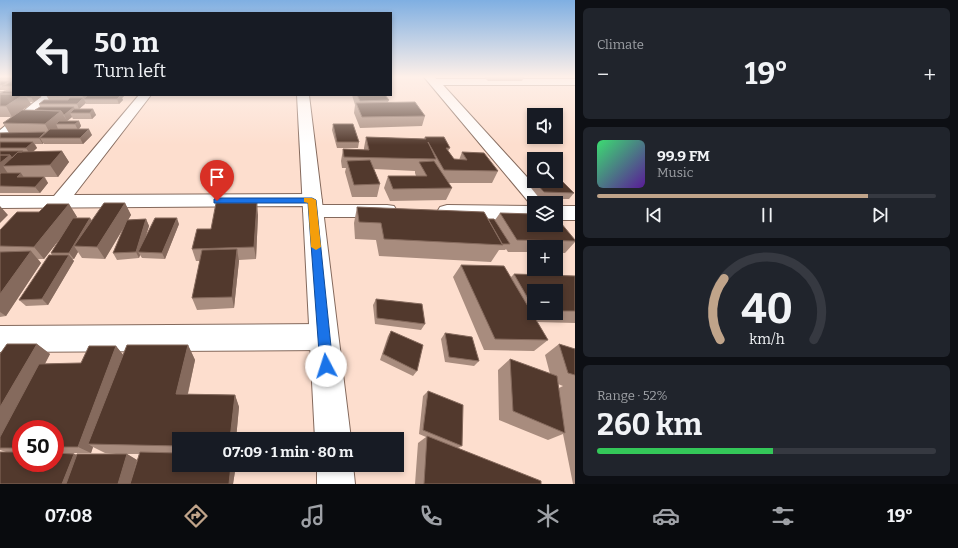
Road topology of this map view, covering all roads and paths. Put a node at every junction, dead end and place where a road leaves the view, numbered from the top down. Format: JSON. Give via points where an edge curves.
{"nodes":[{"id":1,"x":45,"y":100,"type":"edge"},
{"id":2,"x":141,"y":100,"type":"edge"},
{"id":3,"x":303,"y":100,"type":"edge"},
{"id":4,"x":448,"y":100,"type":"edge"},
{"id":5,"x":0,"y":137,"type":"edge"},
{"id":6,"x":534,"y":196,"type":"edge"},
{"id":7,"x":0,"y":202,"type":"edge"},
{"id":8,"x":59,"y":202,"type":"junction"},
{"id":9,"x":312,"y":205,"type":"junction"},
{"id":10,"x":408,"y":212,"type":"edge"},
{"id":11,"x":431,"y":212,"type":"edge"},
{"id":12,"x":527,"y":213,"type":"edge"},
{"id":13,"x":324,"y":337,"type":"junction"},
{"id":14,"x":0,"y":338,"type":"edge"},
{"id":15,"x":332,"y":432,"type":"edge"},
{"id":16,"x":335,"y":472,"type":"edge"},
{"id":17,"x":336,"y":484,"type":"edge"}],
"edges":[{"from":1,"to":5,"type":"street"},
{"from":2,"to":8,"type":"street"},
{"from":3,"to":9,"type":"street"},
{"from":4,"to":6,"type":"street"},
{"from":7,"to":8,"type":"street"},
{"from":8,"to":9,"type":"street"},
{"from":9,"to":10,"type":"street"},
{"from":9,"to":13,"type":"street"},
{"from":11,"to":12,"type":"street"},
{"from":13,"to":14,"type":"street"},
{"from":13,"to":15,"type":"street"},
{"from":16,"to":17,"type":"street"}]}
